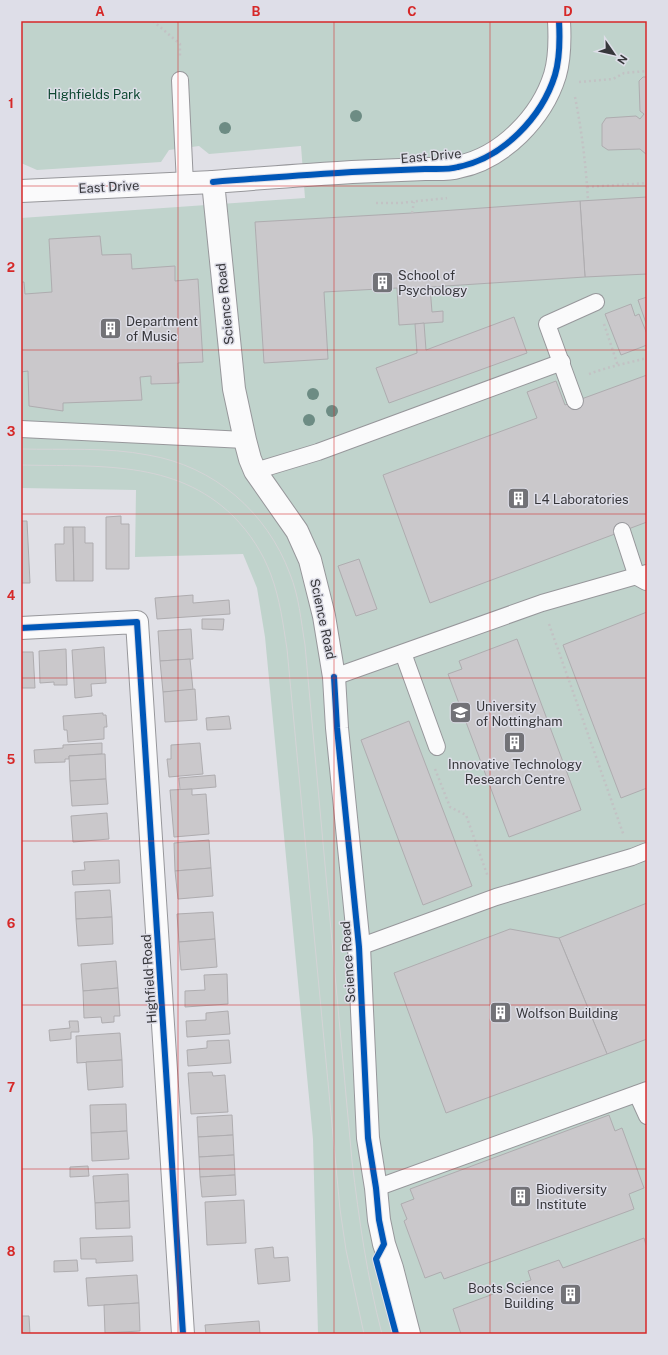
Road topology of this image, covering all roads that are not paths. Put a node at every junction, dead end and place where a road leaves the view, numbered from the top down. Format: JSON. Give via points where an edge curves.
{"nodes":[{"id":1,"x":559,"y":21,"type":"edge"},
{"id":2,"x":180,"y":80,"type":"road end"},
{"id":3,"x":213,"y":182,"type":"junction"},
{"id":4,"x":185,"y":184,"type":"junction"},
{"id":5,"x":21,"y":191,"type":"edge"},
{"id":6,"x":596,"y":302,"type":"road end"},
{"id":7,"x":562,"y":362,"type":"junction"},
{"id":8,"x":575,"y":401,"type":"dead end"},
{"id":9,"x":22,"y":429,"type":"edge"},
{"id":10,"x":245,"y":440,"type":"junction"},
{"id":11,"x":255,"y":471,"type":"junction"},
{"id":12,"x":622,"y":531,"type":"dead end"},
{"id":13,"x":644,"y":578,"type":"edge"},
{"id":14,"x":21,"y":628,"type":"edge"},
{"id":15,"x":403,"y":653,"type":"junction"},
{"id":16,"x":334,"y":677,"type":"junction"},
{"id":17,"x":438,"y":747,"type":"road end"},
{"id":18,"x":647,"y":851,"type":"edge"},
{"id":19,"x":359,"y":947,"type":"junction"},
{"id":20,"x":642,"y":1092,"type":"edge"},
{"id":21,"x":647,"y":1116,"type":"edge"},
{"id":22,"x":376,"y":1188,"type":"junction"},
{"id":23,"x":183,"y":1334,"type":"edge"},
{"id":24,"x":408,"y":1334,"type":"edge"}],
"edges":[{"from":1,"to":3,"type":"street","name":"East Drive","via":[[558,61],[546,99],[528,124],[508,143],[486,158],[458,168]]},
{"from":2,"to":4,"type":"lane"},
{"from":3,"to":4,"type":"street","name":"East Drive"},
{"from":3,"to":10,"type":"street","name":"Science Road","via":[[234,389]]},
{"from":4,"to":5,"type":"street","name":"East Drive"},
{"from":6,"to":7,"type":"lane","via":[[547,324]]},
{"from":7,"to":8,"type":"lane"},
{"from":7,"to":11,"type":"lane","via":[[318,452]]},
{"from":9,"to":10,"type":"lane"},
{"from":10,"to":11,"type":"street","name":"Science Road"},
{"from":11,"to":16,"type":"street","name":"Science Road","via":[[298,531],[310,560],[324,616]]},
{"from":12,"to":13,"type":"lane"},
{"from":13,"to":15,"type":"lane","via":[[542,603]]},
{"from":14,"to":23,"type":"street","name":"Highfield Road","via":[[137,622]]},
{"from":15,"to":16,"type":"lane"},
{"from":15,"to":17,"type":"lane"},
{"from":16,"to":19,"type":"street","name":"Science Road"},
{"from":18,"to":19,"type":"lane","via":[[496,898]]},
{"from":19,"to":22,"type":"street","name":"Science Road","via":[[368,1138]]},
{"from":20,"to":21,"type":"lane"},
{"from":20,"to":22,"type":"lane"},
{"from":22,"to":24,"type":"street","name":"Science Road","via":[[379,1220]]}]}
